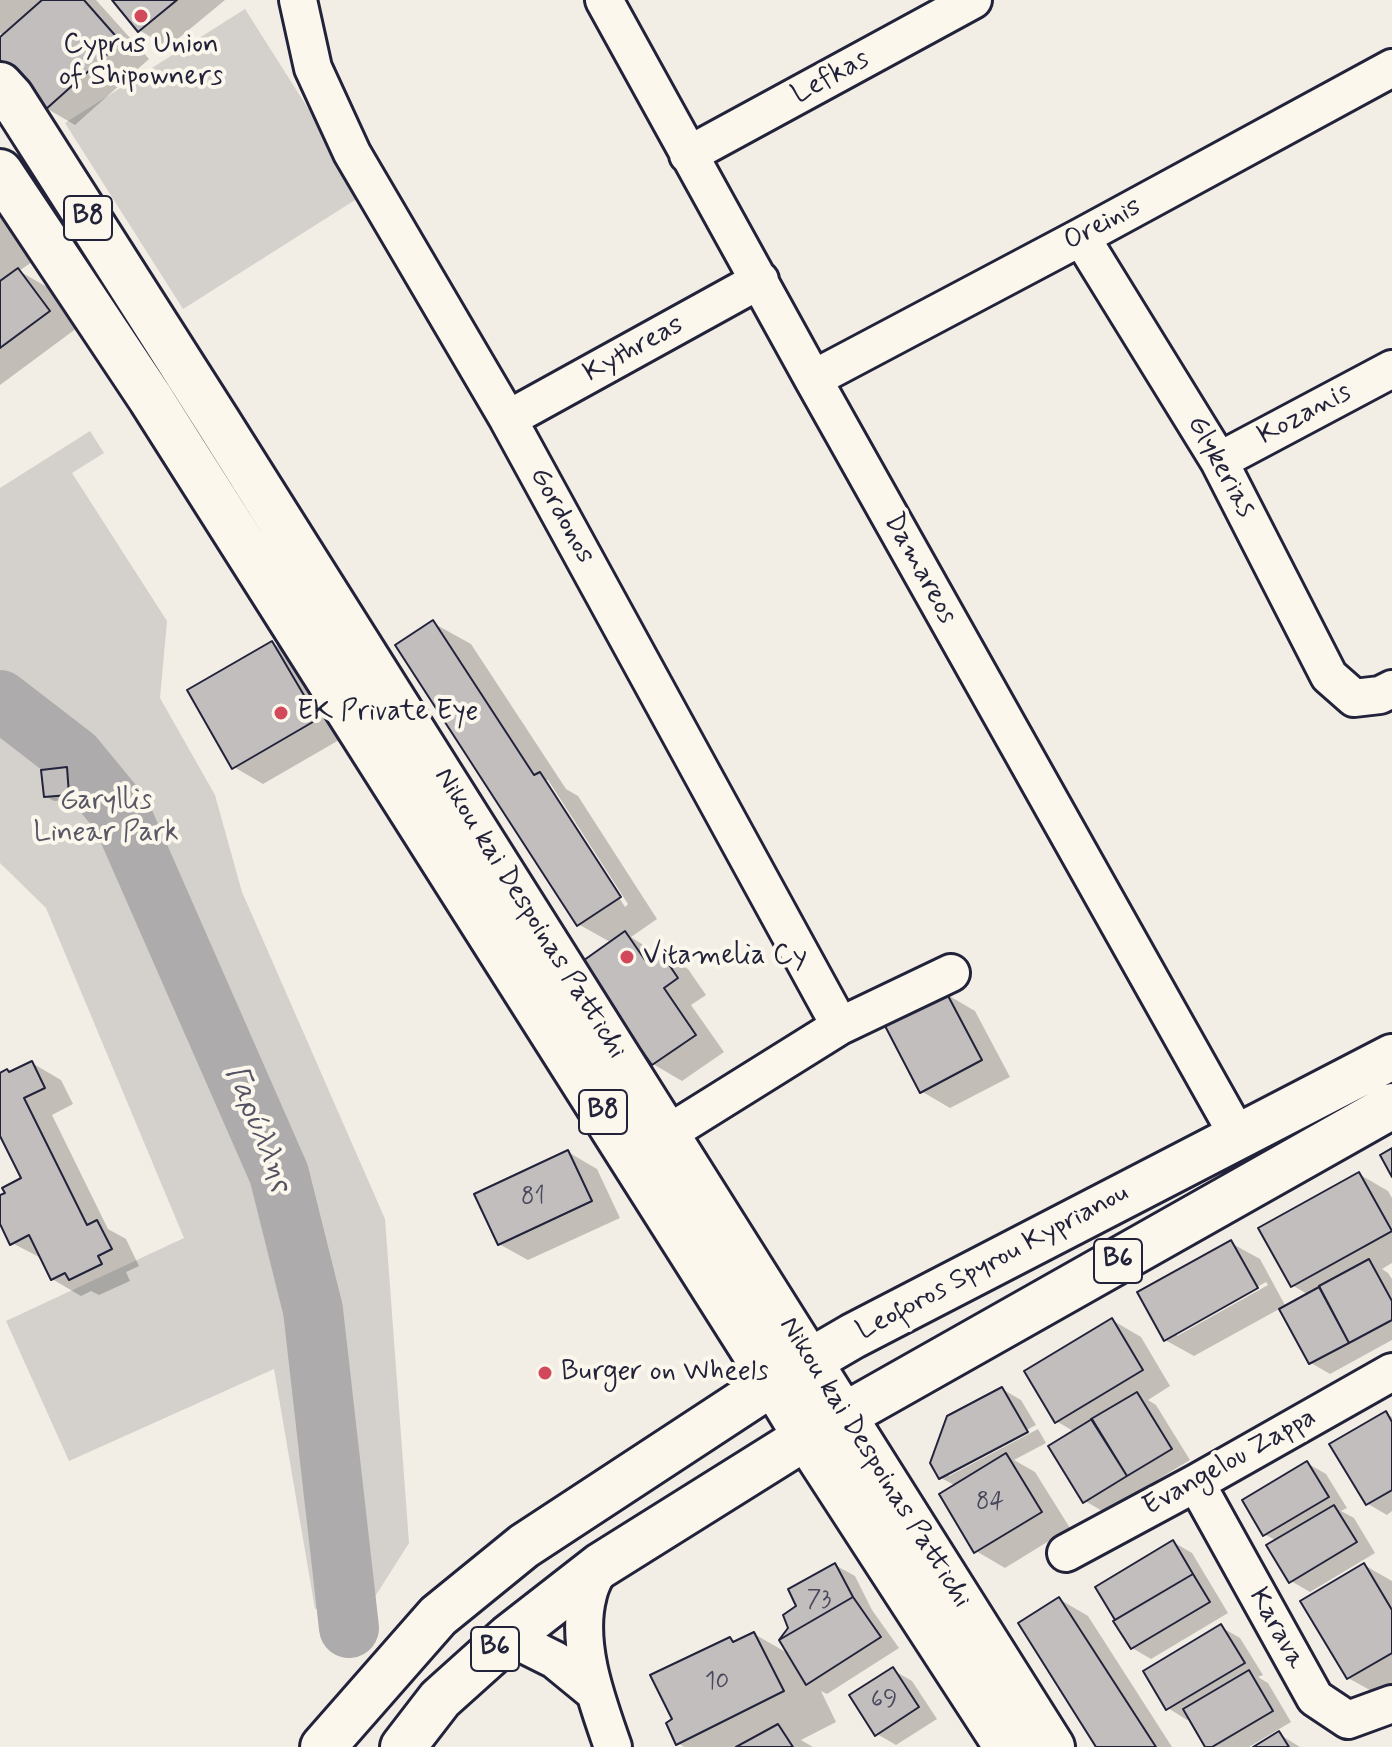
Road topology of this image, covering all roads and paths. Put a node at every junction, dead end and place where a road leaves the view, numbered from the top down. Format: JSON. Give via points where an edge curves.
{"nodes":[{"id":1,"x":604,"y":0,"type":"edge"},
{"id":2,"x":973,"y":0,"type":"edge"},
{"id":3,"x":304,"y":3,"type":"edge"},
{"id":4,"x":1392,"y":68,"type":"edge"},
{"id":5,"x":4,"y":96,"type":"edge"},
{"id":6,"x":688,"y":155,"type":"junction"},
{"id":7,"x":0,"y":172,"type":"edge"},
{"id":8,"x":1081,"y":237,"type":"junction"},
{"id":9,"x":760,"y":280,"type":"junction"},
{"id":10,"x":1392,"y":369,"type":"edge"},
{"id":11,"x":813,"y":379,"type":"junction"},
{"id":12,"x":508,"y":419,"type":"junction"},
{"id":13,"x":1219,"y":461,"type":"junction"},
{"id":14,"x":1392,"y":689,"type":"edge"},
{"id":15,"x":951,"y":973,"type":"dead end"},
{"id":16,"x":840,"y":1026,"type":"junction"},
{"id":17,"x":1392,"y":1057,"type":"edge"},
{"id":18,"x":1392,"y":1106,"type":"edge"},
{"id":19,"x":667,"y":1134,"type":"junction"},
{"id":20,"x":1238,"y":1136,"type":"junction"},
{"id":21,"x":792,"y":1372,"type":"junction"},
{"id":22,"x":1392,"y":1372,"type":"edge"},
{"id":23,"x":843,"y":1416,"type":"junction"},
{"id":24,"x":806,"y":1437,"type":"junction"},
{"id":25,"x":1196,"y":1483,"type":"junction"},
{"id":26,"x":1066,"y":1553,"type":"dead end"},
{"id":27,"x":600,"y":1566,"type":"junction"},
{"id":28,"x":509,"y":1637,"type":"junction"},
{"id":29,"x":594,"y":1692,"type":"junction"},
{"id":30,"x":1392,"y":1704,"type":"edge"},
{"id":31,"x":323,"y":1747,"type":"edge"},
{"id":32,"x":403,"y":1747,"type":"edge"},
{"id":33,"x":613,"y":1747,"type":"edge"},
{"id":34,"x":1007,"y":1747,"type":"edge"},
{"id":35,"x":1052,"y":1747,"type":"edge"}],
"edges":[{"from":1,"to":6,"type":"street","name":"Damareos"},
{"from":2,"to":6,"type":"street","name":"Lefkas"},
{"from":3,"to":12,"type":"street","name":"Gordonos","via":[[313,68],[352,153]]},
{"from":4,"to":8,"type":"street","name":"Oreinis"},
{"from":5,"to":19,"type":"main road","name":"Nikou kai Despoinas Pattichi","number":"B8"},
{"from":6,"to":9,"type":"street","name":"Damareos"},
{"from":7,"to":21,"type":"main road","name":"Nikou kai Despoinas Pattichi","number":"B8"},
{"from":8,"to":11,"type":"street","name":"Oreinis"},
{"from":8,"to":13,"type":"street","name":"Glykerias"},
{"from":9,"to":11,"type":"street","name":"Damareos"},
{"from":9,"to":12,"type":"street","name":"Kythreas"},
{"from":10,"to":13,"type":"street","name":"Kozanis"},
{"from":11,"to":20,"type":"street","name":"Damareos"},
{"from":12,"to":16,"type":"street","name":"Gordonos"},
{"from":13,"to":14,"type":"street","name":"Glykerias","via":[[1329,676],[1354,698]]},
{"from":15,"to":16,"type":"street"},
{"from":16,"to":19,"type":"street"},
{"from":17,"to":20,"type":"main road","name":"Leoforos Spyrou Kyprianou","number":"B6"},
{"from":18,"to":23,"type":"main road","name":"Leoforos Spyrou Kyprianou","number":"B6"},
{"from":19,"to":21,"type":"main road","name":"Nikou kai Despoinas Pattichi","number":"B8"},
{"from":20,"to":21,"type":"main road","name":"Leoforos Spyrou Kyprianou","number":"B6"},
{"from":21,"to":23,"type":"main road","name":"Nikou kai Despoinas Pattichi","number":"B8"},
{"from":21,"to":24,"type":"main road","name":"Nikou kai Despoinas Pattichi","number":"B8"},
{"from":21,"to":31,"type":"main road","name":"Leoforos Spyrou Kyprianou","number":"B6","via":[[524,1546],[438,1616]]},
{"from":22,"to":25,"type":"street","name":"Evangelou Zappa"},
{"from":23,"to":24,"type":"main road","name":"Leoforos Spyrou Kyprianou","number":"B6"},
{"from":23,"to":35,"type":"main road","name":"Nikou kai Despoinas Pattichi","number":"B8"},
{"from":24,"to":27,"type":"main road","name":"Leoforos Spyrou Kyprianou","number":"B6"},
{"from":24,"to":34,"type":"main road","name":"Nikou kai Despoinas Pattichi","number":"B8"},
{"from":25,"to":26,"type":"street","name":"Evangelou Zappa"},
{"from":25,"to":30,"type":"street","name":"Karava","via":[[1315,1698],[1348,1720]]},
{"from":27,"to":28,"type":"main road","name":"Leoforos Spyrou Kyprianou","number":"B6"},
{"from":27,"to":29,"type":"street","via":[[585,1616]]},
{"from":28,"to":29,"type":"street","via":[[555,1660]]},
{"from":28,"to":32,"type":"main road","name":"Leoforos Spyrou Kyprianou","number":"B6","via":[[440,1699]]},
{"from":29,"to":33,"type":"street"}]}
